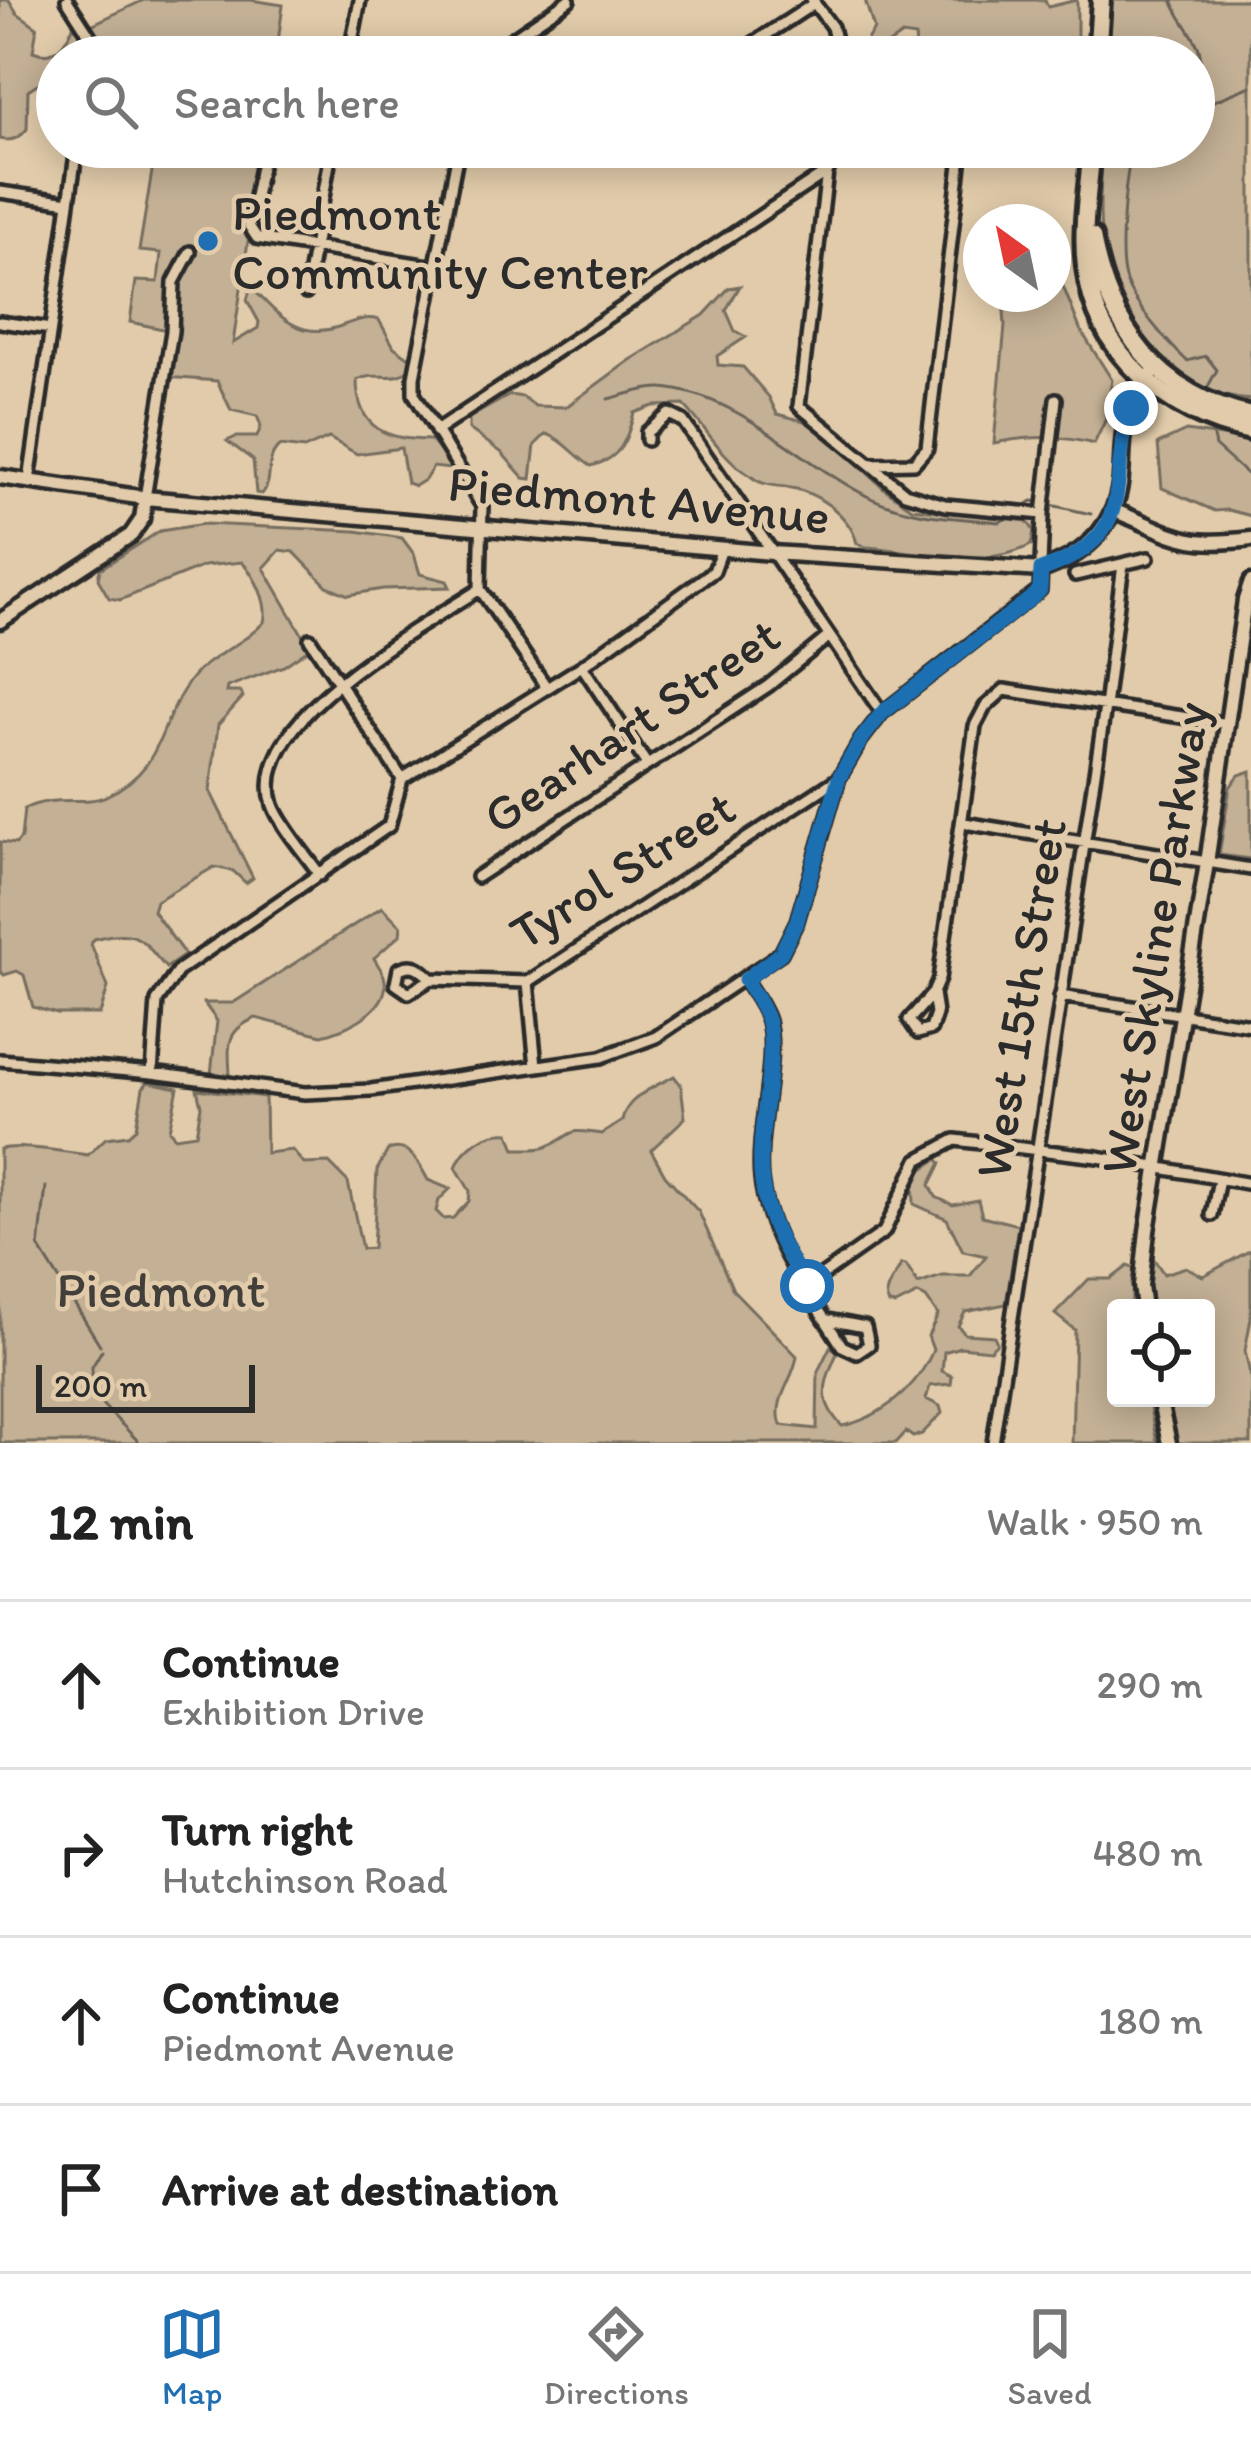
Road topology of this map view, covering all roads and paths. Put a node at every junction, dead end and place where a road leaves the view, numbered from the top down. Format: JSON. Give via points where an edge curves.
{"nodes":[{"id":1,"x":67,"y":0,"type":"edge"},
{"id":2,"x":360,"y":0,"type":"edge"},
{"id":3,"x":569,"y":0,"type":"edge"},
{"id":4,"x":1101,"y":0,"type":"edge"},
{"id":5,"x":814,"y":1,"type":"edge"},
{"id":6,"x":90,"y":36,"type":"edge"},
{"id":7,"x":353,"y":36,"type":"edge"},
{"id":8,"x":516,"y":36,"type":"edge"},
{"id":9,"x":763,"y":36,"type":"edge"},
{"id":10,"x":834,"y":36,"type":"edge"},
{"id":11,"x":1098,"y":36,"type":"edge"},
{"id":12,"x":74,"y":168,"type":"edge"},
{"id":13,"x":261,"y":168,"type":"edge"},
{"id":14,"x":328,"y":168,"type":"edge"},
{"id":15,"x":455,"y":168,"type":"edge"},
{"id":16,"x":828,"y":168,"type":"edge"},
{"id":17,"x":960,"y":168,"type":"edge"},
{"id":18,"x":1090,"y":168,"type":"edge"},
{"id":19,"x":828,"y":171,"type":"junction"},
{"id":20,"x":0,"y":192,"type":"edge"},
{"id":21,"x":68,"y":202,"type":"junction"},
{"id":22,"x":313,"y":249,"type":"junction"},
{"id":23,"x":190,"y":252,"type":"dead end"},
{"id":24,"x":435,"y":267,"type":"junction"},
{"id":25,"x":306,"y":292,"type":"dead end"},
{"id":26,"x":0,"y":322,"type":"edge"},
{"id":27,"x":52,"y":329,"type":"junction"},
{"id":28,"x":1150,"y":375,"type":"junction"},
{"id":29,"x":1056,"y":399,"type":"dead end"},
{"id":30,"x":1208,"y":410,"type":"junction"},
{"id":31,"x":1251,"y":416,"type":"edge"},
{"id":32,"x":436,"y":431,"type":"junction"},
{"id":33,"x":1251,"y":431,"type":"edge"},
{"id":34,"x":647,"y":440,"type":"dead end"},
{"id":35,"x":868,"y":464,"type":"junction"},
{"id":36,"x":0,"y":477,"type":"edge"},
{"id":37,"x":29,"y":481,"type":"junction"},
{"id":38,"x":145,"y":498,"type":"junction"},
{"id":39,"x":1115,"y":511,"type":"junction"},
{"id":40,"x":1043,"y":514,"type":"junction"},
{"id":41,"x":482,"y":527,"type":"junction"},
{"id":42,"x":1251,"y":539,"type":"edge"},
{"id":43,"x":722,"y":549,"type":"junction"},
{"id":44,"x":772,"y":554,"type":"junction"},
{"id":45,"x":1148,"y":558,"type":"dead end"},
{"id":46,"x":1123,"y":564,"type":"junction"},
{"id":47,"x":1041,"y":570,"type":"junction"},
{"id":48,"x":1075,"y":575,"type":"dead end"},
{"id":49,"x":1250,"y":586,"type":"edge"},
{"id":50,"x":481,"y":590,"type":"junction"},
{"id":51,"x":0,"y":621,"type":"edge"},
{"id":52,"x":828,"y":637,"type":"junction"},
{"id":53,"x":310,"y":640,"type":"dead end"},
{"id":54,"x":582,"y":666,"type":"junction"},
{"id":55,"x":337,"y":684,"type":"junction"},
{"id":56,"x":548,"y":688,"type":"junction"},
{"id":57,"x":1105,"y":707,"type":"junction"},
{"id":58,"x":882,"y":713,"type":"junction"},
{"id":59,"x":1228,"y":724,"type":"junction"},
{"id":60,"x":646,"y":763,"type":"junction"},
{"id":61,"x":839,"y":778,"type":"junction"},
{"id":62,"x":402,"y":779,"type":"junction"},
{"id":63,"x":964,"y":823,"type":"junction"},
{"id":64,"x":1083,"y":842,"type":"junction"},
{"id":65,"x":1208,"y":862,"type":"junction"},
{"id":66,"x":1251,"y":869,"type":"edge"},
{"id":67,"x":320,"y":874,"type":"junction"},
{"id":68,"x":477,"y":877,"type":"dead end"},
{"id":69,"x":431,"y":979,"type":"dead end"},
{"id":70,"x":745,"y":980,"type":"junction"},
{"id":71,"x":529,"y":982,"type":"junction"},
{"id":72,"x":933,"y":993,"type":"dead end"},
{"id":73,"x":1060,"y":996,"type":"junction"},
{"id":74,"x":1182,"y":1013,"type":"junction"},
{"id":75,"x":1251,"y":1025,"type":"edge"},
{"id":76,"x":0,"y":1060,"type":"edge"},
{"id":77,"x":536,"y":1066,"type":"junction"},
{"id":78,"x":152,"y":1073,"type":"junction"},
{"id":79,"x":1036,"y":1148,"type":"junction"},
{"id":80,"x":1157,"y":1168,"type":"junction"},
{"id":81,"x":1219,"y":1179,"type":"junction"},
{"id":82,"x":1251,"y":1184,"type":"edge"},
{"id":83,"x":1212,"y":1215,"type":"dead end"},
{"id":84,"x":807,"y":1286,"type":"junction"},
{"id":85,"x":1143,"y":1299,"type":"edge"},
{"id":86,"x":828,"y":1320,"type":"junction"},
{"id":87,"x":1161,"y":1407,"type":"edge"},
{"id":88,"x":993,"y":1443,"type":"edge"},
{"id":89,"x":1169,"y":1443,"type":"edge"}],
"edges":[{"from":1,"to":6,"type":"street"},
{"from":2,"to":7,"type":"street"},
{"from":3,"to":8,"type":"street"},
{"from":4,"to":11,"type":"highway"},
{"from":5,"to":9,"type":"street"},
{"from":5,"to":10,"type":"street"},
{"from":12,"to":21,"type":"street"},
{"from":13,"to":22,"type":"street","via":[[251,233]]},
{"from":14,"to":22,"type":"street"},
{"from":15,"to":24,"type":"street"},
{"from":16,"to":19,"type":"street"},
{"from":17,"to":35,"type":"street","via":[[926,448],[914,463]]},
{"from":18,"to":28,"type":"highway","via":[[1100,272]]},
{"from":19,"to":32,"type":"street"},
{"from":19,"to":35,"type":"street","via":[[800,406]]},
{"from":20,"to":21,"type":"street"},
{"from":21,"to":27,"type":"street"},
{"from":22,"to":24,"type":"street"},
{"from":22,"to":25,"type":"street"},
{"from":23,"to":38,"type":"street","via":[[173,282]]},
{"from":24,"to":32,"type":"street","via":[[414,394]]},
{"from":26,"to":27,"type":"street"},
{"from":27,"to":37,"type":"street"},
{"from":28,"to":30,"type":"highway"},
{"from":28,"to":39,"type":"main road","via":[[1126,424]]},
{"from":29,"to":40,"type":"street"},
{"from":30,"to":31,"type":"highway"},
{"from":30,"to":33,"type":"highway"},
{"from":32,"to":41,"type":"street","via":[[482,506]]},
{"from":34,"to":44,"type":"street","via":[[669,414],[683,421]]},
{"from":35,"to":40,"type":"street","via":[[904,493],[945,505]]},
{"from":36,"to":37,"type":"main road","name":"Piedmont Avenue"},
{"from":37,"to":38,"type":"main road","name":"Piedmont Avenue"},
{"from":38,"to":41,"type":"main road","name":"Piedmont Avenue"},
{"from":38,"to":51,"type":"main road","via":[[131,535]]},
{"from":39,"to":42,"type":"main road","via":[[1182,541]]},
{"from":39,"to":47,"type":"main road","via":[[1079,554]]},
{"from":40,"to":47,"type":"street"},
{"from":41,"to":43,"type":"main road","name":"Piedmont Avenue"},
{"from":41,"to":50,"type":"street"},
{"from":43,"to":44,"type":"main road","name":"Piedmont Avenue"},
{"from":43,"to":54,"type":"street","via":[[713,571]]},
{"from":44,"to":47,"type":"main road","name":"Piedmont Avenue"},
{"from":44,"to":52,"type":"street"},
{"from":45,"to":46,"type":"street"},
{"from":46,"to":48,"type":"street"},
{"from":46,"to":57,"type":"street","name":"West 15th Street"},
{"from":47,"to":58,"type":"street","via":[[1034,596]]},
{"from":49,"to":59,"type":"main road","name":"West Skyline Parkway"},
{"from":50,"to":55,"type":"street"},
{"from":50,"to":56,"type":"street"},
{"from":52,"to":58,"type":"street"},
{"from":52,"to":60,"type":"street","name":"Gearhart Street","via":[[768,686]]},
{"from":53,"to":55,"type":"street"},
{"from":54,"to":56,"type":"street"},
{"from":54,"to":60,"type":"street"},
{"from":55,"to":62,"type":"street"},
{"from":55,"to":67,"type":"street","via":[[299,720],[273,775],[273,804]]},
{"from":56,"to":62,"type":"street"},
{"from":57,"to":59,"type":"street"},
{"from":57,"to":63,"type":"street","via":[[1004,690],[975,726]]},
{"from":57,"to":64,"type":"street","name":"West 15th Street"},
{"from":58,"to":61,"type":"street"},
{"from":59,"to":65,"type":"main road","name":"West Skyline Parkway"},
{"from":60,"to":68,"type":"street","name":"Gearhart Street"},
{"from":61,"to":70,"type":"street","via":[[797,921],[781,953]]},
{"from":61,"to":71,"type":"street","name":"Tyrol Street"},
{"from":62,"to":67,"type":"street","via":[[389,826]]},
{"from":63,"to":64,"type":"street"},
{"from":63,"to":72,"type":"street"},
{"from":64,"to":65,"type":"street"},
{"from":64,"to":73,"type":"street","name":"West 15th Street"},
{"from":65,"to":66,"type":"street"},
{"from":65,"to":74,"type":"main road","name":"West Skyline Parkway"},
{"from":67,"to":78,"type":"street","via":[[166,985],[157,1001]]},
{"from":69,"to":71,"type":"street","name":"Tyrol Street"},
{"from":70,"to":77,"type":"street","via":[[656,1037],[601,1057]]},
{"from":70,"to":84,"type":"street","via":[[767,1017],[770,1040],[761,1180],[781,1245]]},
{"from":71,"to":77,"type":"street"},
{"from":73,"to":74,"type":"street"},
{"from":73,"to":79,"type":"street","name":"West 15th Street"},
{"from":74,"to":75,"type":"street"},
{"from":74,"to":80,"type":"main road","name":"West Skyline Parkway"},
{"from":76,"to":78,"type":"street"},
{"from":77,"to":78,"type":"street","via":[[305,1093]]},
{"from":79,"to":80,"type":"street"},
{"from":79,"to":84,"type":"street","via":[[955,1141],[936,1148],[908,1176],[884,1232]]},
{"from":79,"to":88,"type":"street","name":"West 15th Street"},
{"from":80,"to":81,"type":"street"},
{"from":80,"to":85,"type":"main road","name":"West Skyline Parkway"},
{"from":81,"to":82,"type":"street"},
{"from":81,"to":83,"type":"street"},
{"from":84,"to":86,"type":"street"},
{"from":86,"to":86,"type":"street","via":[[847,1351],[869,1345],[865,1327]]},
{"from":87,"to":89,"type":"main road"}]}
